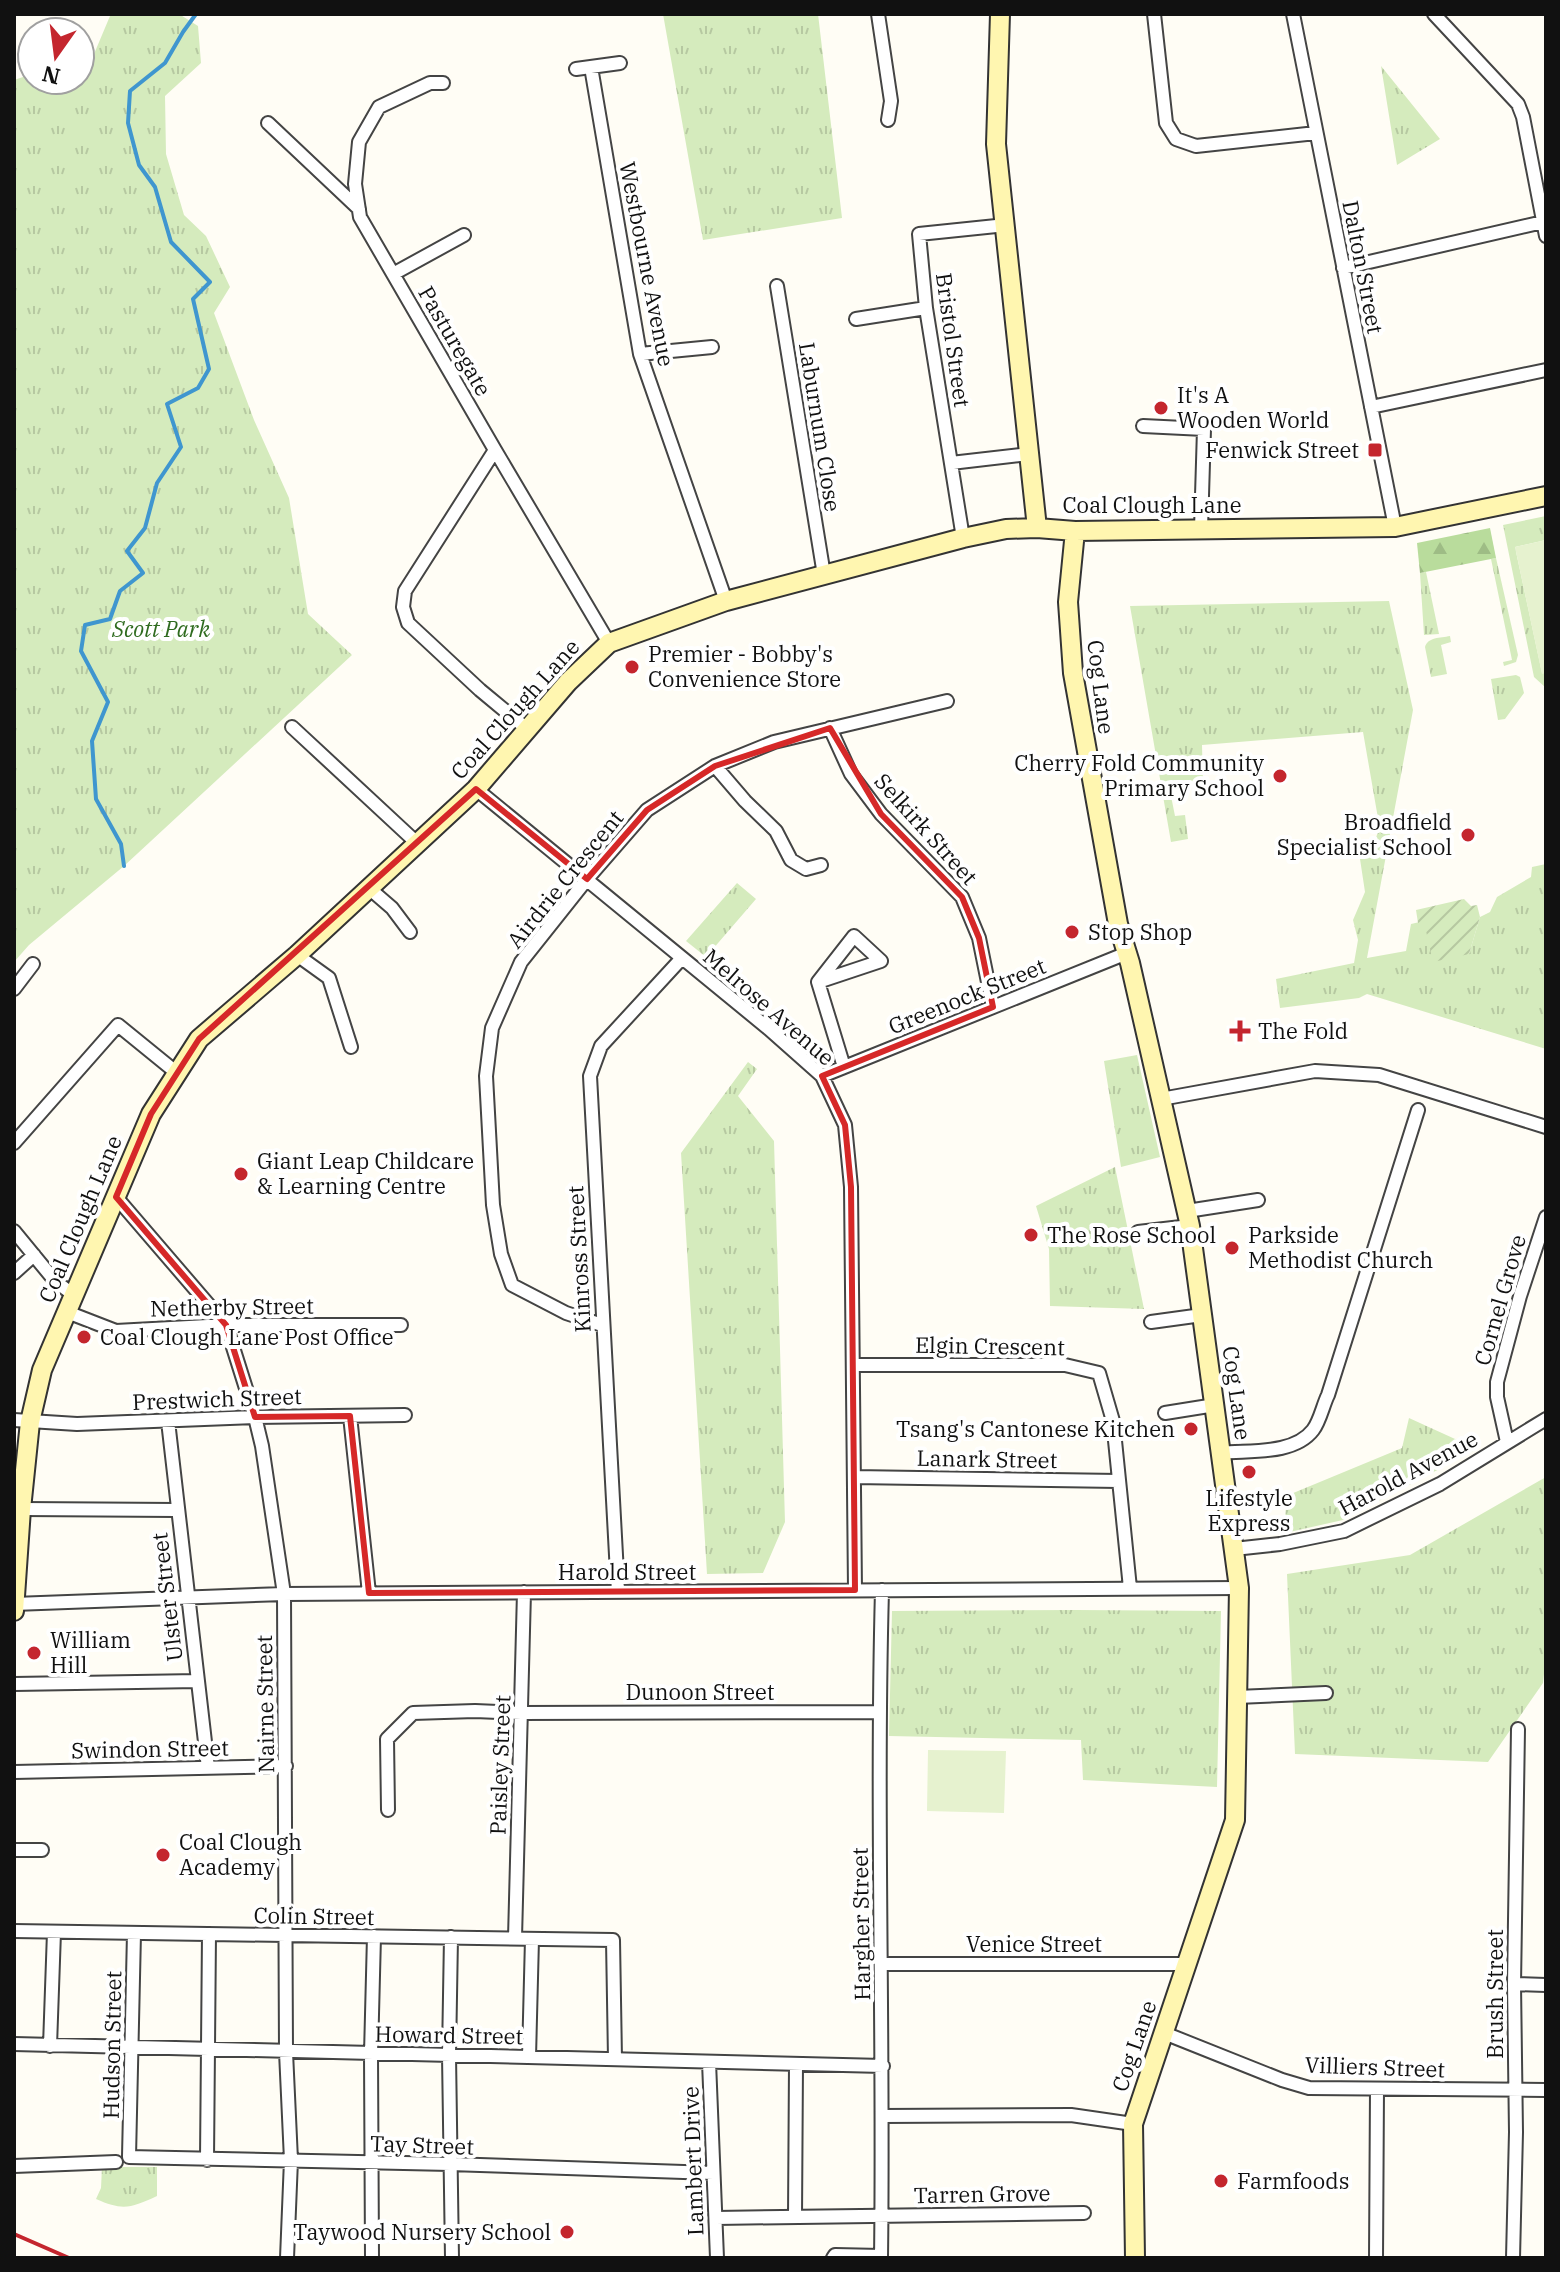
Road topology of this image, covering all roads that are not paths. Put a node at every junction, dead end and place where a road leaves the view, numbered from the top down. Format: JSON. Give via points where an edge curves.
{"nodes":[{"id":1,"x":878,"y":14,"type":"edge"},
{"id":2,"x":1000,"y":14,"type":"edge"},
{"id":3,"x":1154,"y":14,"type":"edge"},
{"id":4,"x":1293,"y":14,"type":"edge"},
{"id":5,"x":1434,"y":14,"type":"edge"},
{"id":6,"x":620,"y":63,"type":"dead end"},
{"id":7,"x":591,"y":67,"type":"junction"},
{"id":8,"x":576,"y":69,"type":"dead end"},
{"id":9,"x":443,"y":83,"type":"dead end"},
{"id":10,"x":888,"y":120,"type":"dead end"},
{"id":11,"x":268,"y":123,"type":"dead end"},
{"id":12,"x":1316,"y":133,"type":"junction"},
{"id":13,"x":359,"y":209,"type":"junction"},
{"id":14,"x":1543,"y":222,"type":"junction"},
{"id":15,"x":1006,"y":225,"type":"junction"},
{"id":16,"x":464,"y":235,"type":"dead end"},
{"id":17,"x":1546,"y":236,"type":"edge"},
{"id":18,"x":1343,"y":268,"type":"junction"},
{"id":19,"x":393,"y":274,"type":"junction"},
{"id":20,"x":777,"y":286,"type":"dead end"},
{"id":21,"x":926,"y":308,"type":"junction"},
{"id":22,"x":856,"y":319,"type":"dead end"},
{"id":23,"x":712,"y":347,"type":"dead end"},
{"id":24,"x":640,"y":354,"type":"junction"},
{"id":25,"x":1546,"y":370,"type":"edge"},
{"id":26,"x":1371,"y":407,"type":"junction"},
{"id":27,"x":1143,"y":426,"type":"dead end"},
{"id":28,"x":495,"y":450,"type":"junction"},
{"id":29,"x":1029,"y":454,"type":"junction"},
{"id":30,"x":951,"y":463,"type":"junction"},
{"id":31,"x":1546,"y":496,"type":"edge"},
{"id":32,"x":1395,"y":527,"type":"junction"},
{"id":33,"x":1037,"y":528,"type":"junction"},
{"id":34,"x":1201,"y":529,"type":"junction"},
{"id":35,"x":1075,"y":531,"type":"junction"},
{"id":36,"x":963,"y":538,"type":"junction"},
{"id":37,"x":824,"y":575,"type":"junction"},
{"id":38,"x":726,"y":601,"type":"junction"},
{"id":39,"x":609,"y":643,"type":"junction"},
{"id":40,"x":947,"y":701,"type":"dead end"},
{"id":41,"x":292,"y":727,"type":"dead end"},
{"id":42,"x":830,"y":728,"type":"junction"},
{"id":43,"x":527,"y":729,"type":"junction"},
{"id":44,"x":715,"y":766,"type":"junction"},
{"id":45,"x":476,"y":789,"type":"junction"},
{"id":46,"x":418,"y":844,"type":"junction"},
{"id":47,"x":821,"y":865,"type":"dead end"},
{"id":48,"x":587,"y":879,"type":"junction"},
{"id":49,"x":370,"y":889,"type":"junction"},
{"id":50,"x":410,"y":932,"type":"dead end"},
{"id":51,"x":1127,"y":953,"type":"junction"},
{"id":52,"x":297,"y":955,"type":"junction"},
{"id":53,"x":682,"y":958,"type":"junction"},
{"id":54,"x":33,"y":964,"type":"dead end"},
{"id":55,"x":818,"y":982,"type":"junction"},
{"id":56,"x":14,"y":989,"type":"edge"},
{"id":57,"x":993,"y":1007,"type":"junction"},
{"id":58,"x":351,"y":1047,"type":"dead end"},
{"id":59,"x":844,"y":1067,"type":"junction"},
{"id":60,"x":177,"y":1073,"type":"junction"},
{"id":61,"x":822,"y":1076,"type":"junction"},
{"id":62,"x":1161,"y":1099,"type":"junction"},
{"id":63,"x":1418,"y":1110,"type":"dead end"},
{"id":64,"x":1546,"y":1127,"type":"edge"},
{"id":65,"x":14,"y":1143,"type":"edge"},
{"id":66,"x":116,"y":1197,"type":"junction"},
{"id":67,"x":1258,"y":1200,"type":"dead end"},
{"id":68,"x":1546,"y":1217,"type":"edge"},
{"id":69,"x":1188,"y":1219,"type":"junction"},
{"id":70,"x":14,"y":1231,"type":"edge"},
{"id":71,"x":1138,"y":1232,"type":"dead end"},
{"id":72,"x":34,"y":1255,"type":"junction"},
{"id":73,"x":14,"y":1273,"type":"edge"},
{"id":74,"x":71,"y":1304,"type":"junction"},
{"id":75,"x":1202,"y":1315,"type":"junction"},
{"id":76,"x":1151,"y":1322,"type":"dead end"},
{"id":77,"x":226,"y":1325,"type":"junction"},
{"id":78,"x":401,"y":1325,"type":"dead end"},
{"id":79,"x":602,"y":1325,"type":"junction"},
{"id":80,"x":853,"y":1365,"type":"junction"},
{"id":81,"x":1215,"y":1405,"type":"junction"},
{"id":82,"x":1165,"y":1413,"type":"dead end"},
{"id":83,"x":405,"y":1415,"type":"dead end"},
{"id":84,"x":350,"y":1416,"type":"junction"},
{"id":85,"x":255,"y":1417,"type":"junction"},
{"id":86,"x":1546,"y":1419,"type":"edge"},
{"id":87,"x":22,"y":1421,"type":"edge"},
{"id":88,"x":168,"y":1421,"type":"junction"},
{"id":89,"x":1507,"y":1442,"type":"junction"},
{"id":90,"x":1222,"y":1453,"type":"junction"},
{"id":91,"x":854,"y":1477,"type":"junction"},
{"id":92,"x":1119,"y":1481,"type":"junction"},
{"id":93,"x":21,"y":1509,"type":"junction"},
{"id":94,"x":177,"y":1510,"type":"junction"},
{"id":95,"x":1234,"y":1549,"type":"junction"},
{"id":96,"x":1130,"y":1588,"type":"junction"},
{"id":97,"x":1239,"y":1588,"type":"junction"},
{"id":98,"x":855,"y":1590,"type":"junction"},
{"id":99,"x":882,"y":1590,"type":"junction"},
{"id":100,"x":524,"y":1592,"type":"junction"},
{"id":101,"x":618,"y":1592,"type":"junction"},
{"id":102,"x":369,"y":1593,"type":"junction"},
{"id":103,"x":284,"y":1594,"type":"junction"},
{"id":104,"x":187,"y":1597,"type":"junction"},
{"id":105,"x":14,"y":1604,"type":"edge"},
{"id":106,"x":14,"y":1611,"type":"edge"},
{"id":107,"x":198,"y":1681,"type":"junction"},
{"id":108,"x":14,"y":1684,"type":"edge"},
{"id":109,"x":1326,"y":1693,"type":"dead end"},
{"id":110,"x":1237,"y":1697,"type":"junction"},
{"id":111,"x":879,"y":1712,"type":"junction"},
{"id":112,"x":521,"y":1713,"type":"junction"},
{"id":113,"x":1518,"y":1729,"type":"dead end"},
{"id":114,"x":286,"y":1766,"type":"junction"},
{"id":115,"x":208,"y":1768,"type":"junction"},
{"id":116,"x":14,"y":1772,"type":"edge"},
{"id":117,"x":388,"y":1810,"type":"dead end"},
{"id":118,"x":14,"y":1850,"type":"edge"},
{"id":119,"x":42,"y":1850,"type":"dead end"},
{"id":120,"x":14,"y":1931,"type":"edge"},
{"id":121,"x":54,"y":1932,"type":"junction"},
{"id":122,"x":134,"y":1933,"type":"junction"},
{"id":123,"x":209,"y":1934,"type":"junction"},
{"id":124,"x":286,"y":1935,"type":"junction"},
{"id":125,"x":374,"y":1936,"type":"junction"},
{"id":126,"x":451,"y":1937,"type":"junction"},
{"id":127,"x":515,"y":1938,"type":"junction"},
{"id":128,"x":532,"y":1939,"type":"junction"},
{"id":129,"x":882,"y":1964,"type":"junction"},
{"id":130,"x":1187,"y":1964,"type":"junction"},
{"id":131,"x":1514,"y":1984,"type":"junction"},
{"id":132,"x":1546,"y":1985,"type":"edge"},
{"id":133,"x":1164,"y":2033,"type":"junction"},
{"id":134,"x":14,"y":2044,"type":"edge"},
{"id":135,"x":50,"y":2046,"type":"junction"},
{"id":136,"x":132,"y":2048,"type":"junction"},
{"id":137,"x":208,"y":2050,"type":"junction"},
{"id":138,"x":286,"y":2052,"type":"junction"},
{"id":139,"x":371,"y":2054,"type":"junction"},
{"id":140,"x":449,"y":2055,"type":"junction"},
{"id":141,"x":529,"y":2057,"type":"junction"},
{"id":142,"x":615,"y":2059,"type":"junction"},
{"id":143,"x":709,"y":2062,"type":"junction"},
{"id":144,"x":796,"y":2064,"type":"junction"},
{"id":145,"x":883,"y":2066,"type":"junction"},
{"id":146,"x":1377,"y":2089,"type":"junction"},
{"id":147,"x":1516,"y":2090,"type":"junction"},
{"id":148,"x":1546,"y":2090,"type":"edge"},
{"id":149,"x":882,"y":2116,"type":"junction"},
{"id":150,"x":1133,"y":2124,"type":"junction"},
{"id":151,"x":129,"y":2157,"type":"joint"},
{"id":152,"x":207,"y":2160,"type":"junction"},
{"id":153,"x":291,"y":2160,"type":"junction"},
{"id":154,"x":116,"y":2162,"type":"dead end"},
{"id":155,"x":371,"y":2164,"type":"junction"},
{"id":156,"x":450,"y":2164,"type":"junction"},
{"id":157,"x":14,"y":2166,"type":"edge"},
{"id":158,"x":713,"y":2173,"type":"junction"},
{"id":159,"x":1084,"y":2213,"type":"dead end"},
{"id":160,"x":881,"y":2216,"type":"junction"},
{"id":161,"x":795,"y":2217,"type":"junction"},
{"id":162,"x":716,"y":2218,"type":"junction"},
{"id":163,"x":881,"y":2257,"type":"edge"},
{"id":164,"x":287,"y":2258,"type":"edge"},
{"id":165,"x":372,"y":2258,"type":"edge"},
{"id":166,"x":452,"y":2258,"type":"edge"},
{"id":167,"x":717,"y":2258,"type":"edge"},
{"id":168,"x":833,"y":2258,"type":"edge"},
{"id":169,"x":1135,"y":2258,"type":"edge"},
{"id":170,"x":1376,"y":2258,"type":"edge"},
{"id":171,"x":1513,"y":2258,"type":"edge"}],
"edges":[{"from":1,"to":10,"type":"street","via":[[891,101]]},
{"from":2,"to":15,"type":"street","via":[[996,144]]},
{"from":3,"to":12,"type":"street","via":[[1166,123],[1176,139],[1196,146]]},
{"from":4,"to":12,"type":"street","name":"Dalton Street"},
{"from":5,"to":14,"type":"street","via":[[1518,104]]},
{"from":6,"to":7,"type":"street"},
{"from":7,"to":8,"type":"street"},
{"from":7,"to":24,"type":"street","name":"Westbourne Avenue"},
{"from":9,"to":13,"type":"street","name":"Pasturegate","via":[[430,83],[379,107],[359,142]]},
{"from":11,"to":13,"type":"street"},
{"from":12,"to":18,"type":"street","name":"Dalton Street"},
{"from":13,"to":19,"type":"street","name":"Pasturegate"},
{"from":14,"to":17,"type":"street"},
{"from":14,"to":18,"type":"street"},
{"from":15,"to":21,"type":"street","name":"Bristol Street","via":[[919,234]]},
{"from":15,"to":29,"type":"street"},
{"from":16,"to":19,"type":"street"},
{"from":18,"to":26,"type":"street","name":"Dalton Street"},
{"from":19,"to":28,"type":"street","name":"Pasturegate"},
{"from":20,"to":37,"type":"street","name":"Laburnum Close"},
{"from":21,"to":22,"type":"street"},
{"from":21,"to":30,"type":"street","name":"Bristol Street"},
{"from":23,"to":24,"type":"street"},
{"from":24,"to":38,"type":"street","name":"Westbourne Avenue"},
{"from":25,"to":26,"type":"street"},
{"from":26,"to":32,"type":"street","name":"Dalton Street"},
{"from":27,"to":34,"type":"street","via":[[1204,429]]},
{"from":28,"to":39,"type":"street","name":"Pasturegate"},
{"from":28,"to":43,"type":"street","via":[[405,591],[403,607],[408,623]]},
{"from":29,"to":30,"type":"street"},
{"from":29,"to":33,"type":"street"},
{"from":30,"to":36,"type":"street","name":"Bristol Street"},
{"from":31,"to":32,"type":"street","name":"Coal Clough Lane"},
{"from":32,"to":34,"type":"street","name":"Coal Clough Lane"},
{"from":33,"to":35,"type":"street","name":"Coal Clough Lane"},
{"from":33,"to":36,"type":"street","name":"Coal Clough Lane"},
{"from":34,"to":35,"type":"street","name":"Coal Clough Lane"},
{"from":35,"to":51,"type":"street","name":"Cog Lane","via":[[1068,602],[1073,673]]},
{"from":36,"to":37,"type":"street","name":"Coal Clough Lane"},
{"from":37,"to":38,"type":"street","name":"Coal Clough Lane"},
{"from":38,"to":39,"type":"street","name":"Coal Clough Lane"},
{"from":39,"to":43,"type":"street","name":"Coal Clough Lane"},
{"from":40,"to":42,"type":"street","name":"Airdrie Crescent"},
{"from":41,"to":46,"type":"street"},
{"from":42,"to":44,"type":"street","name":"Airdrie Crescent","via":[[774,742]]},
{"from":42,"to":57,"type":"street","name":"Selkirk Street","via":[[851,774],[881,814],[962,897],[979,938]]},
{"from":43,"to":45,"type":"street","name":"Coal Clough Lane"},
{"from":44,"to":47,"type":"street","via":[[776,831],[791,860],[806,869]]},
{"from":44,"to":48,"type":"street","name":"Airdrie Crescent","via":[[647,810]]},
{"from":45,"to":46,"type":"street","name":"Coal Clough Lane"},
{"from":45,"to":48,"type":"street","name":"Melrose Avenue"},
{"from":46,"to":49,"type":"street","name":"Coal Clough Lane"},
{"from":48,"to":53,"type":"street","name":"Melrose Avenue"},
{"from":48,"to":79,"type":"street","name":"Airdrie Crescent","via":[[521,962],[492,1028],[486,1076],[493,1205],[512,1285]]},
{"from":49,"to":50,"type":"street"},
{"from":49,"to":52,"type":"street","name":"Coal Clough Lane"},
{"from":51,"to":57,"type":"street","name":"Greenock Street"},
{"from":51,"to":62,"type":"street","name":"Cog Lane"},
{"from":52,"to":58,"type":"street","via":[[329,978]]},
{"from":52,"to":60,"type":"street","name":"Coal Clough Lane","via":[[199,1039]]},
{"from":53,"to":61,"type":"street","name":"Melrose Avenue"},
{"from":53,"to":79,"type":"street","name":"Kinross Street","via":[[601,1046],[590,1076]]},
{"from":54,"to":56,"type":"street"},
{"from":55,"to":55,"type":"street","via":[[856,970],[881,961],[854,936]]},
{"from":55,"to":59,"type":"street"},
{"from":57,"to":59,"type":"street","name":"Greenock Street"},
{"from":59,"to":61,"type":"street","name":"Greenock Street"},
{"from":60,"to":65,"type":"street","via":[[118,1025]]},
{"from":60,"to":66,"type":"street","name":"Coal Clough Lane","via":[[151,1114]]},
{"from":61,"to":80,"type":"street","name":"Melrose Avenue","via":[[845,1125]]},
{"from":62,"to":64,"type":"street","via":[[1315,1071],[1379,1075]]},
{"from":62,"to":69,"type":"street","name":"Cog Lane"},
{"from":63,"to":90,"type":"street","via":[[1314,1430],[1298,1443],[1280,1448]]},
{"from":66,"to":74,"type":"street","name":"Coal Clough Lane"},
{"from":66,"to":77,"type":"street","name":"Nairne Street"},
{"from":67,"to":69,"type":"street"},
{"from":68,"to":89,"type":"street","name":"Cornel Grove","via":[[1497,1382]]},
{"from":69,"to":71,"type":"street"},
{"from":69,"to":75,"type":"street","name":"Cog Lane"},
{"from":70,"to":72,"type":"street"},
{"from":72,"to":73,"type":"street"},
{"from":72,"to":74,"type":"street"},
{"from":74,"to":77,"type":"street","name":"Netherby Street","via":[[116,1331]]},
{"from":74,"to":87,"type":"street","name":"Coal Clough Lane"},
{"from":75,"to":76,"type":"street"},
{"from":75,"to":81,"type":"street","name":"Cog Lane"},
{"from":77,"to":78,"type":"street","name":"Netherby Street"},
{"from":77,"to":85,"type":"street","name":"Nairne Street"},
{"from":79,"to":101,"type":"street","name":"Kinross Street"},
{"from":80,"to":91,"type":"street","name":"Melrose Avenue"},
{"from":80,"to":92,"type":"street","name":"Elgin Crescent","via":[[1065,1365],[1099,1373],[1113,1421]]},
{"from":81,"to":82,"type":"street"},
{"from":81,"to":90,"type":"street","name":"Cog Lane"},
{"from":83,"to":84,"type":"street","name":"Prestwich Street"},
{"from":84,"to":85,"type":"street","name":"Prestwich Street"},
{"from":84,"to":102,"type":"street"},
{"from":85,"to":88,"type":"street","name":"Prestwich Street"},
{"from":85,"to":103,"type":"street","name":"Nairne Street"},
{"from":86,"to":89,"type":"street","name":"Harold Avenue"},
{"from":87,"to":88,"type":"street","name":"Prestwich Street"},
{"from":87,"to":93,"type":"street","name":"Coal Clough Lane"},
{"from":88,"to":94,"type":"street","name":"Ulster Street"},
{"from":89,"to":95,"type":"street","name":"Harold Avenue","via":[[1440,1484],[1344,1531]]},
{"from":90,"to":95,"type":"street","name":"Cog Lane"},
{"from":91,"to":92,"type":"street","name":"Lanark Street"},
{"from":91,"to":98,"type":"street","name":"Melrose Avenue"},
{"from":92,"to":96,"type":"street","name":"Elgin Crescent"},
{"from":93,"to":94,"type":"street"},
{"from":93,"to":105,"type":"street","name":"Coal Clough Lane"},
{"from":94,"to":104,"type":"street","name":"Ulster Street"},
{"from":95,"to":97,"type":"street","name":"Cog Lane"},
{"from":96,"to":97,"type":"street","name":"Harold Street"},
{"from":96,"to":99,"type":"street","name":"Harold Street"},
{"from":97,"to":110,"type":"street","name":"Cog Lane"},
{"from":98,"to":99,"type":"street","name":"Harold Street"},
{"from":98,"to":101,"type":"street","name":"Harold Street"},
{"from":99,"to":111,"type":"street","name":"Hargher Street"},
{"from":100,"to":101,"type":"street","name":"Harold Street"},
{"from":100,"to":102,"type":"street","name":"Harold Street"},
{"from":100,"to":112,"type":"street","name":"Paisley Street"},
{"from":102,"to":103,"type":"street","name":"Harold Street"},
{"from":103,"to":104,"type":"street","name":"Harold Street"},
{"from":103,"to":114,"type":"street","name":"Nairne Street"},
{"from":104,"to":105,"type":"street","name":"Harold Street"},
{"from":104,"to":107,"type":"street","name":"Ulster Street"},
{"from":105,"to":106,"type":"street","name":"Coal Clough Lane"},
{"from":107,"to":108,"type":"street"},
{"from":107,"to":115,"type":"street","name":"Ulster Street"},
{"from":109,"to":110,"type":"street"},
{"from":110,"to":130,"type":"street","name":"Cog Lane","via":[[1235,1820]]},
{"from":111,"to":112,"type":"street","name":"Dunoon Street"},
{"from":111,"to":129,"type":"street","name":"Hargher Street"},
{"from":112,"to":117,"type":"street","name":"Dunoon Street","via":[[413,1713],[387,1739]]},
{"from":112,"to":127,"type":"street","name":"Paisley Street"},
{"from":113,"to":131,"type":"street","name":"Brush Street"},
{"from":114,"to":115,"type":"street","name":"Swindon Street"},
{"from":114,"to":124,"type":"street","name":"Nairne Street"},
{"from":115,"to":116,"type":"street","name":"Swindon Street"},
{"from":118,"to":119,"type":"street"},
{"from":120,"to":121,"type":"street","name":"Colin Street"},
{"from":121,"to":122,"type":"street","name":"Colin Street"},
{"from":121,"to":135,"type":"street"},
{"from":122,"to":123,"type":"street","name":"Colin Street"},
{"from":122,"to":136,"type":"street","name":"Hudson Street"},
{"from":123,"to":124,"type":"street","name":"Colin Street"},
{"from":123,"to":137,"type":"street"},
{"from":124,"to":125,"type":"street","name":"Colin Street"},
{"from":124,"to":138,"type":"street","name":"Nairne Street"},
{"from":125,"to":126,"type":"street","name":"Colin Street"},
{"from":125,"to":139,"type":"street"},
{"from":126,"to":127,"type":"street","name":"Colin Street"},
{"from":126,"to":140,"type":"street"},
{"from":127,"to":128,"type":"street","name":"Colin Street"},
{"from":128,"to":141,"type":"street"},
{"from":128,"to":142,"type":"street","name":"Colin Street","via":[[613,1940]]},
{"from":129,"to":130,"type":"street","name":"Venice Street"},
{"from":129,"to":145,"type":"street","name":"Hargher Street"},
{"from":130,"to":133,"type":"street","name":"Cog Lane"},
{"from":131,"to":132,"type":"street"},
{"from":131,"to":147,"type":"street","name":"Brush Street"},
{"from":133,"to":146,"type":"street","name":"Villiers Street","via":[[1296,2085]]},
{"from":133,"to":150,"type":"street","name":"Cog Lane"},
{"from":134,"to":135,"type":"street","name":"Howard Street"},
{"from":135,"to":136,"type":"street","name":"Howard Street"},
{"from":136,"to":137,"type":"street","name":"Howard Street"},
{"from":136,"to":151,"type":"street","name":"Hudson Street"},
{"from":137,"to":138,"type":"street","name":"Howard Street"},
{"from":137,"to":152,"type":"street"},
{"from":138,"to":139,"type":"street","name":"Howard Street"},
{"from":138,"to":153,"type":"street","name":"Nairne Street"},
{"from":139,"to":140,"type":"street","name":"Howard Street"},
{"from":139,"to":155,"type":"street"},
{"from":140,"to":141,"type":"street","name":"Howard Street"},
{"from":140,"to":156,"type":"street"},
{"from":141,"to":142,"type":"street","name":"Howard Street"},
{"from":142,"to":143,"type":"street","name":"Howard Street"},
{"from":143,"to":144,"type":"street","name":"Howard Street"},
{"from":143,"to":158,"type":"street","name":"Lambert Drive"},
{"from":144,"to":145,"type":"street","name":"Howard Street"},
{"from":144,"to":161,"type":"street"},
{"from":145,"to":149,"type":"street","name":"Hargher Street"},
{"from":146,"to":147,"type":"street","name":"Villiers Street"},
{"from":146,"to":170,"type":"street"},
{"from":147,"to":148,"type":"street","name":"Villiers Street"},
{"from":147,"to":171,"type":"street","name":"Brush Street"},
{"from":149,"to":150,"type":"street","via":[[1071,2115]]},
{"from":149,"to":160,"type":"street","name":"Hargher Street"},
{"from":150,"to":169,"type":"street","name":"Cog Lane"},
{"from":151,"to":152,"type":"street","name":"Tay Street"},
{"from":152,"to":153,"type":"street","name":"Tay Street"},
{"from":153,"to":155,"type":"street","name":"Tay Street"},
{"from":153,"to":164,"type":"street","name":"Nairne Street"},
{"from":154,"to":157,"type":"street"},
{"from":155,"to":156,"type":"street","name":"Tay Street"},
{"from":155,"to":165,"type":"street"},
{"from":156,"to":158,"type":"street","name":"Tay Street"},
{"from":156,"to":166,"type":"street"},
{"from":158,"to":162,"type":"street","name":"Lambert Drive"},
{"from":159,"to":160,"type":"street","name":"Tarren Grove"},
{"from":160,"to":161,"type":"street","name":"Tarren Grove"},
{"from":160,"to":163,"type":"street","name":"Hargher Street"},
{"from":161,"to":162,"type":"street","name":"Tarren Grove"},
{"from":162,"to":167,"type":"street","name":"Lambert Drive"},
{"from":163,"to":168,"type":"street"}]}
